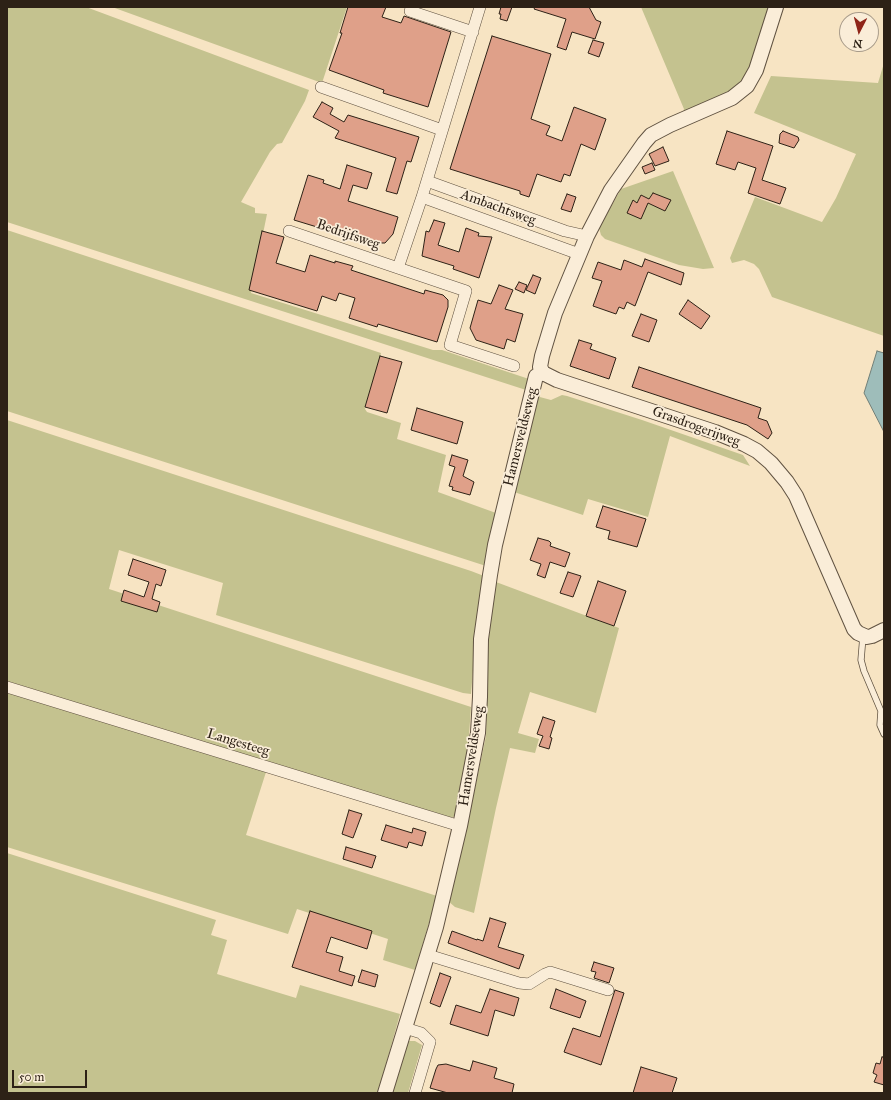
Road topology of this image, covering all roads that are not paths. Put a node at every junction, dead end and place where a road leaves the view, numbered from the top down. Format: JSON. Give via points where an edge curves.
{"nodes":[{"id":1,"x":480,"y":7,"type":"edge"},
{"id":2,"x":776,"y":7,"type":"edge"},
{"id":3,"x":410,"y":11,"type":"dead end"},
{"id":4,"x":473,"y":32,"type":"junction"},
{"id":5,"x":321,"y":88,"type":"dead end"},
{"id":6,"x":442,"y":130,"type":"junction"},
{"id":7,"x":427,"y":181,"type":"junction"},
{"id":8,"x":422,"y":197,"type":"junction"},
{"id":9,"x":288,"y":231,"type":"dead end"},
{"id":10,"x":587,"y":236,"type":"junction"},
{"id":11,"x":579,"y":254,"type":"junction"},
{"id":12,"x":398,"y":268,"type":"junction"},
{"id":13,"x":514,"y":366,"type":"dead end"},
{"id":14,"x":543,"y":373,"type":"junction"},
{"id":15,"x":884,"y":630,"type":"edge"},
{"id":16,"x":863,"y":636,"type":"junction"},
{"id":17,"x":7,"y":687,"type":"edge"},
{"id":18,"x":883,"y":713,"type":"edge"},
{"id":19,"x":884,"y":734,"type":"edge"},
{"id":20,"x":460,"y":826,"type":"junction"},
{"id":21,"x":428,"y":955,"type":"junction"},
{"id":22,"x":608,"y":990,"type":"dead end"},
{"id":23,"x":405,"y":1028,"type":"junction"},
{"id":24,"x":385,"y":1093,"type":"edge"},
{"id":25,"x":415,"y":1093,"type":"edge"}],
"edges":[{"from":1,"to":4,"type":"street"},
{"from":2,"to":10,"type":"street","name":"Hamersveldseweg","via":[[756,70],[747,86],[732,98],[651,136],[611,190]]},
{"from":3,"to":4,"type":"street"},
{"from":4,"to":6,"type":"street"},
{"from":5,"to":6,"type":"street"},
{"from":6,"to":7,"type":"street"},
{"from":7,"to":8,"type":"street"},
{"from":7,"to":10,"type":"street","name":"Ambachtsweg","via":[[565,231]]},
{"from":8,"to":11,"type":"street","name":"Ambachtsweg"},
{"from":8,"to":12,"type":"street"},
{"from":9,"to":12,"type":"street","name":"Bedrijfsweg"},
{"from":10,"to":11,"type":"street","name":"Hamersveldseweg"},
{"from":11,"to":14,"type":"street","name":"Hamersveldseweg","via":[[555,313],[542,356],[540,368]]},
{"from":12,"to":13,"type":"street","name":"Bedrijfsweg","via":[[466,291],[450,345]]},
{"from":14,"to":16,"type":"street","name":"Grasdrogerijweg","via":[[557,380],[725,436],[757,452],[772,464],[796,496],[849,621]]},
{"from":14,"to":20,"type":"street","name":"Hamersveldseweg","via":[[536,376],[490,575],[481,639],[478,733]]},
{"from":15,"to":16,"type":"street","via":[[872,636]]},
{"from":16,"to":18,"type":"lane","via":[[861,660]]},
{"from":17,"to":20,"type":"street","name":"Langesteeg"},
{"from":18,"to":19,"type":"lane","via":[[880,725]]},
{"from":20,"to":21,"type":"street","name":"Hamersveldseweg"},
{"from":21,"to":22,"type":"street","via":[[519,983],[530,984],[550,972]]},
{"from":21,"to":23,"type":"street","name":"Hamersveldseweg"},
{"from":23,"to":24,"type":"street","name":"Hamersveldseweg"},
{"from":23,"to":25,"type":"street","via":[[421,1033],[430,1042]]}]}
